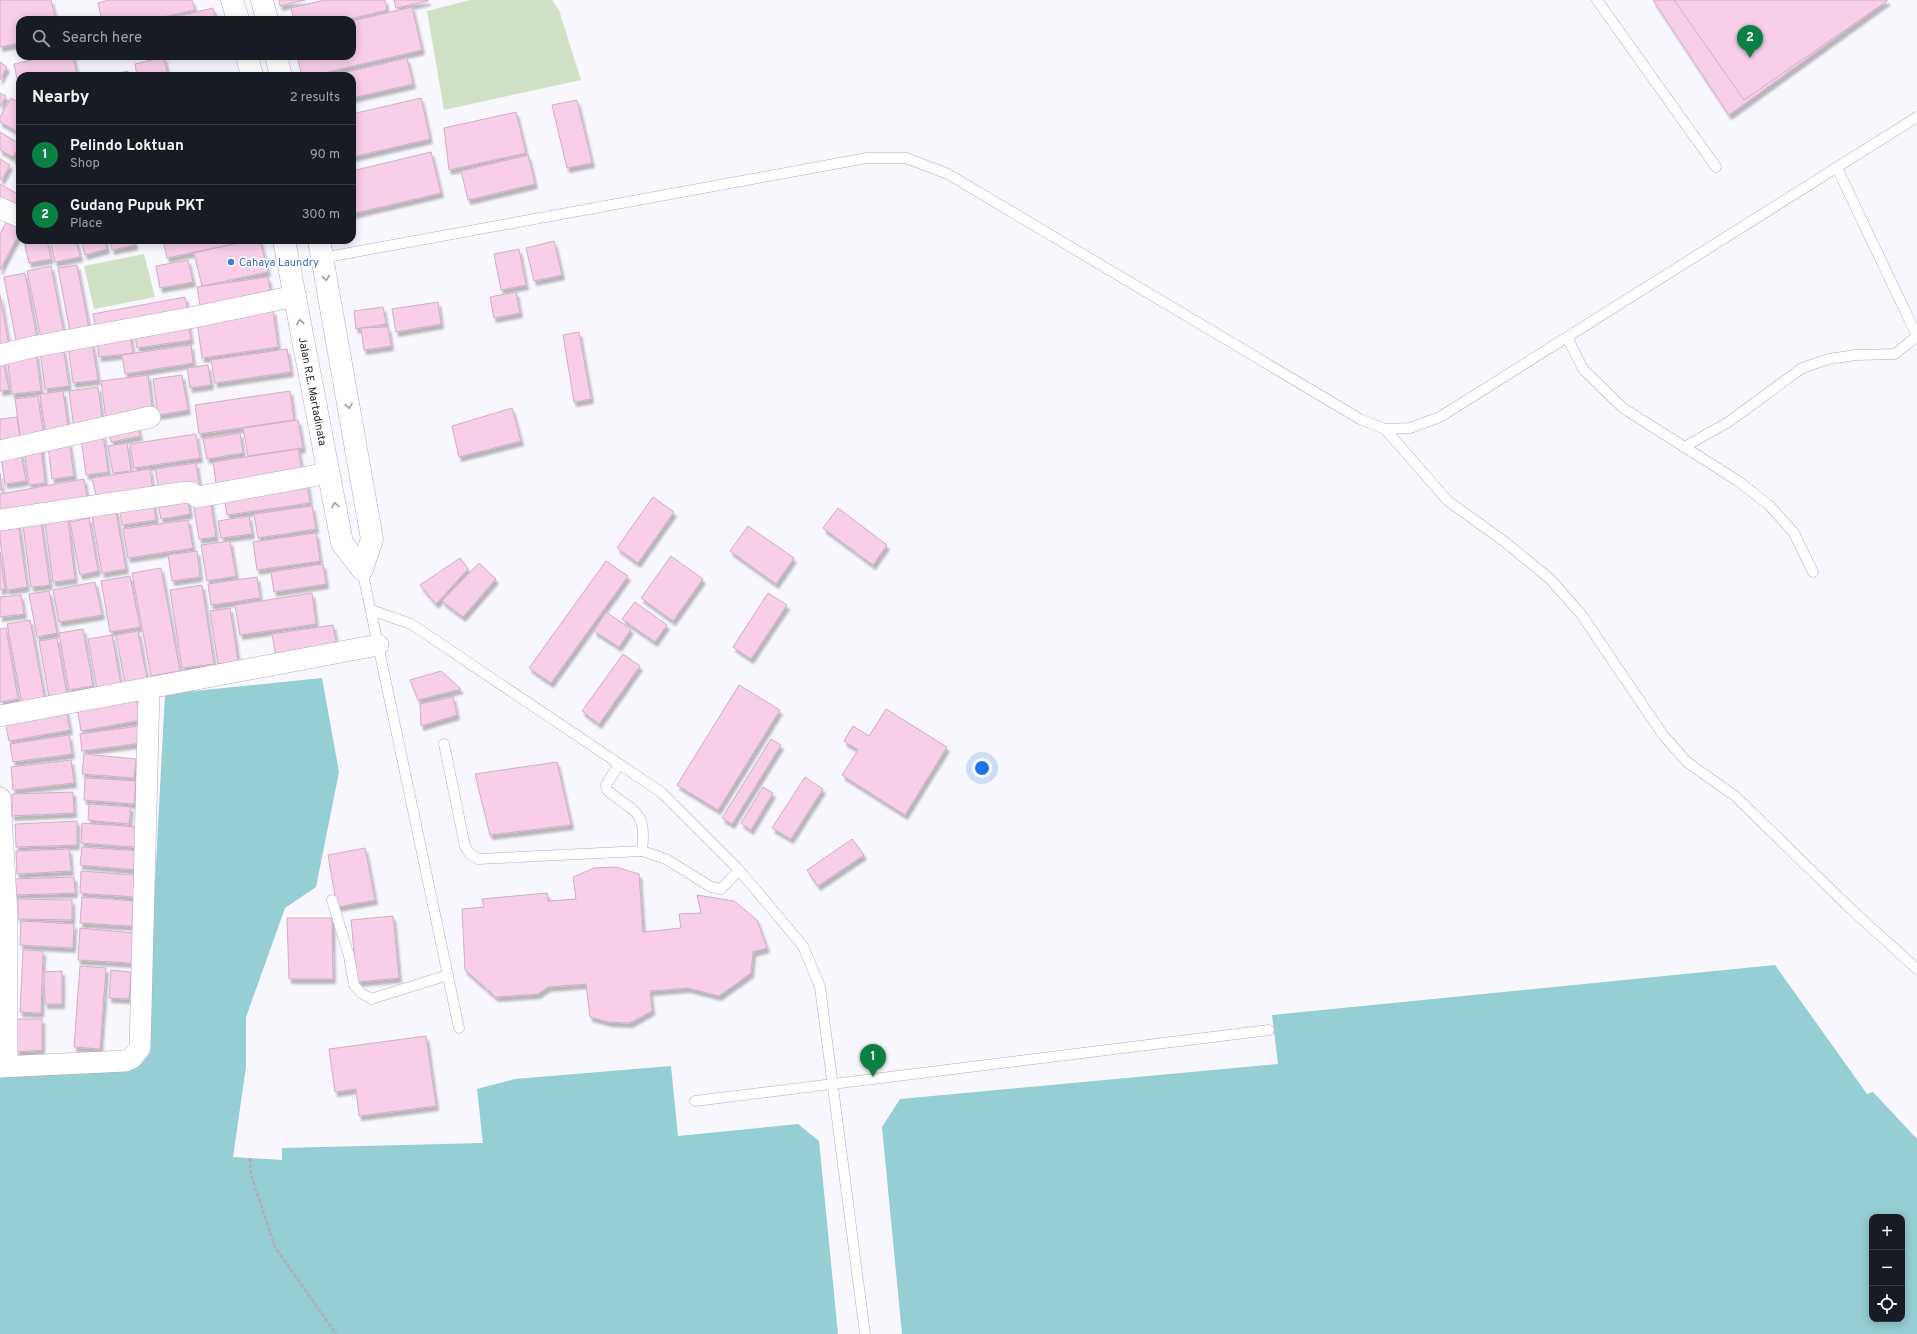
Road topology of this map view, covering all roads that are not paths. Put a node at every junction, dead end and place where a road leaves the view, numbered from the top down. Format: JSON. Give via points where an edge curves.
{"nodes":[{"id":1,"x":232,"y":0,"type":"edge"},
{"id":2,"x":262,"y":0,"type":"edge"},
{"id":3,"x":1597,"y":0,"type":"edge"},
{"id":4,"x":237,"y":16,"type":"edge"},
{"id":5,"x":266,"y":16,"type":"edge"},
{"id":6,"x":248,"y":60,"type":"edge"},
{"id":7,"x":277,"y":60,"type":"edge"},
{"id":8,"x":251,"y":72,"type":"edge"},
{"id":9,"x":280,"y":72,"type":"edge"},
{"id":10,"x":1917,"y":117,"type":"edge"},
{"id":11,"x":1716,"y":167,"type":"dead end"},
{"id":12,"x":1836,"y":168,"type":"junction"},
{"id":13,"x":0,"y":208,"type":"edge"},
{"id":14,"x":16,"y":215,"type":"edge"},
{"id":15,"x":356,"y":243,"type":"edge"},
{"id":16,"x":285,"y":244,"type":"edge"},
{"id":17,"x":351,"y":244,"type":"edge"},
{"id":18,"x":321,"y":249,"type":"edge"},
{"id":19,"x":294,"y":296,"type":"junction"},
{"id":20,"x":1917,"y":336,"type":"edge"},
{"id":21,"x":1567,"y":338,"type":"junction"},
{"id":22,"x":0,"y":355,"type":"edge"},
{"id":23,"x":150,"y":417,"type":"dead end"},
{"id":24,"x":1385,"y":429,"type":"junction"},
{"id":25,"x":1684,"y":448,"type":"junction"},
{"id":26,"x":0,"y":451,"type":"edge"},
{"id":27,"x":329,"y":473,"type":"junction"},
{"id":28,"x":0,"y":520,"type":"edge"},
{"id":29,"x":372,"y":538,"type":"junction"},
{"id":30,"x":342,"y":543,"type":"junction"},
{"id":31,"x":362,"y":569,"type":"junction"},
{"id":32,"x":1814,"y":572,"type":"dead end"},
{"id":33,"x":371,"y":610,"type":"junction"},
{"id":34,"x":378,"y":646,"type":"junction"},
{"id":35,"x":148,"y":689,"type":"junction"},
{"id":36,"x":0,"y":716,"type":"edge"},
{"id":37,"x":444,"y":744,"type":"dead end"},
{"id":38,"x":619,"y":764,"type":"junction"},
{"id":39,"x":0,"y":798,"type":"edge"},
{"id":40,"x":642,"y":851,"type":"junction"},
{"id":41,"x":739,"y":870,"type":"junction"},
{"id":42,"x":332,"y":900,"type":"dead end"},
{"id":43,"x":4,"y":915,"type":"edge"},
{"id":44,"x":1917,"y":969,"type":"edge"},
{"id":45,"x":448,"y":975,"type":"junction"},
{"id":46,"x":459,"y":1028,"type":"dead end"},
{"id":47,"x":1269,"y":1030,"type":"dead end"},
{"id":48,"x":3,"y":1066,"type":"edge"},
{"id":49,"x":833,"y":1084,"type":"junction"},
{"id":50,"x":695,"y":1101,"type":"dead end"},
{"id":51,"x":865,"y":1334,"type":"edge"}],
"edges":[{"from":1,"to":4,"type":"street"},
{"from":2,"to":5,"type":"street"},
{"from":3,"to":11,"type":"lane"},
{"from":6,"to":8,"type":"street"},
{"from":7,"to":9,"type":"street"},
{"from":10,"to":12,"type":"lane"},
{"from":12,"to":20,"type":"lane"},
{"from":12,"to":21,"type":"lane"},
{"from":13,"to":14,"type":"street"},
{"from":15,"to":24,"type":"lane","via":[[867,158],[906,158],[948,174],[1360,418]]},
{"from":16,"to":19,"type":"street","name":"Jalan R.E. Martadinata"},
{"from":17,"to":18,"type":"lane"},
{"from":18,"to":29,"type":"street","one_way":true},
{"from":19,"to":22,"type":"street","via":[[195,317],[32,346]]},
{"from":27,"to":19,"type":"street","name":"Jalan R.E. Martadinata","one_way":true},
{"from":20,"to":25,"type":"lane","via":[[1895,354],[1829,359],[1802,368],[1730,421]]},
{"from":21,"to":24,"type":"lane","via":[[1440,417],[1410,428]]},
{"from":21,"to":25,"type":"lane","via":[[1583,369],[1623,408]]},
{"from":23,"to":26,"type":"street"},
{"from":24,"to":44,"type":"lane","via":[[1448,501],[1505,542],[1550,579],[1581,614],[1663,735],[1687,762],[1735,796],[1852,910]]},
{"from":25,"to":32,"type":"lane","via":[[1738,481],[1769,505],[1794,533]]},
{"from":27,"to":28,"type":"street","via":[[198,497],[190,492],[180,493]]},
{"from":30,"to":27,"type":"street","name":"Jalan R.E. Martadinata","one_way":true},
{"from":29,"to":30,"type":"street"},
{"from":29,"to":31,"type":"street"},
{"from":30,"to":31,"type":"street"},
{"from":31,"to":33,"type":"lane"},
{"from":33,"to":34,"type":"lane"},
{"from":33,"to":38,"type":"lane","via":[[412,624]]},
{"from":34,"to":35,"type":"street"},
{"from":34,"to":45,"type":"lane"},
{"from":35,"to":36,"type":"street"},
{"from":35,"to":48,"type":"street","via":[[140,1048],[132,1058],[125,1060]]},
{"from":37,"to":40,"type":"lane","via":[[465,846],[469,853],[478,859]]},
{"from":38,"to":40,"type":"lane","via":[[606,785],[607,790],[640,817],[644,830]]},
{"from":38,"to":41,"type":"lane","via":[[661,792]]},
{"from":39,"to":43,"type":"street"},
{"from":40,"to":41,"type":"lane","via":[[666,859],[711,887],[720,889]]},
{"from":41,"to":49,"type":"lane","via":[[803,946],[820,987]]},
{"from":42,"to":45,"type":"lane","via":[[349,956],[354,985],[361,993],[371,999]]},
{"from":43,"to":48,"type":"street"},
{"from":45,"to":46,"type":"lane"},
{"from":47,"to":49,"type":"lane"},
{"from":49,"to":50,"type":"lane"},
{"from":49,"to":51,"type":"lane"}]}
